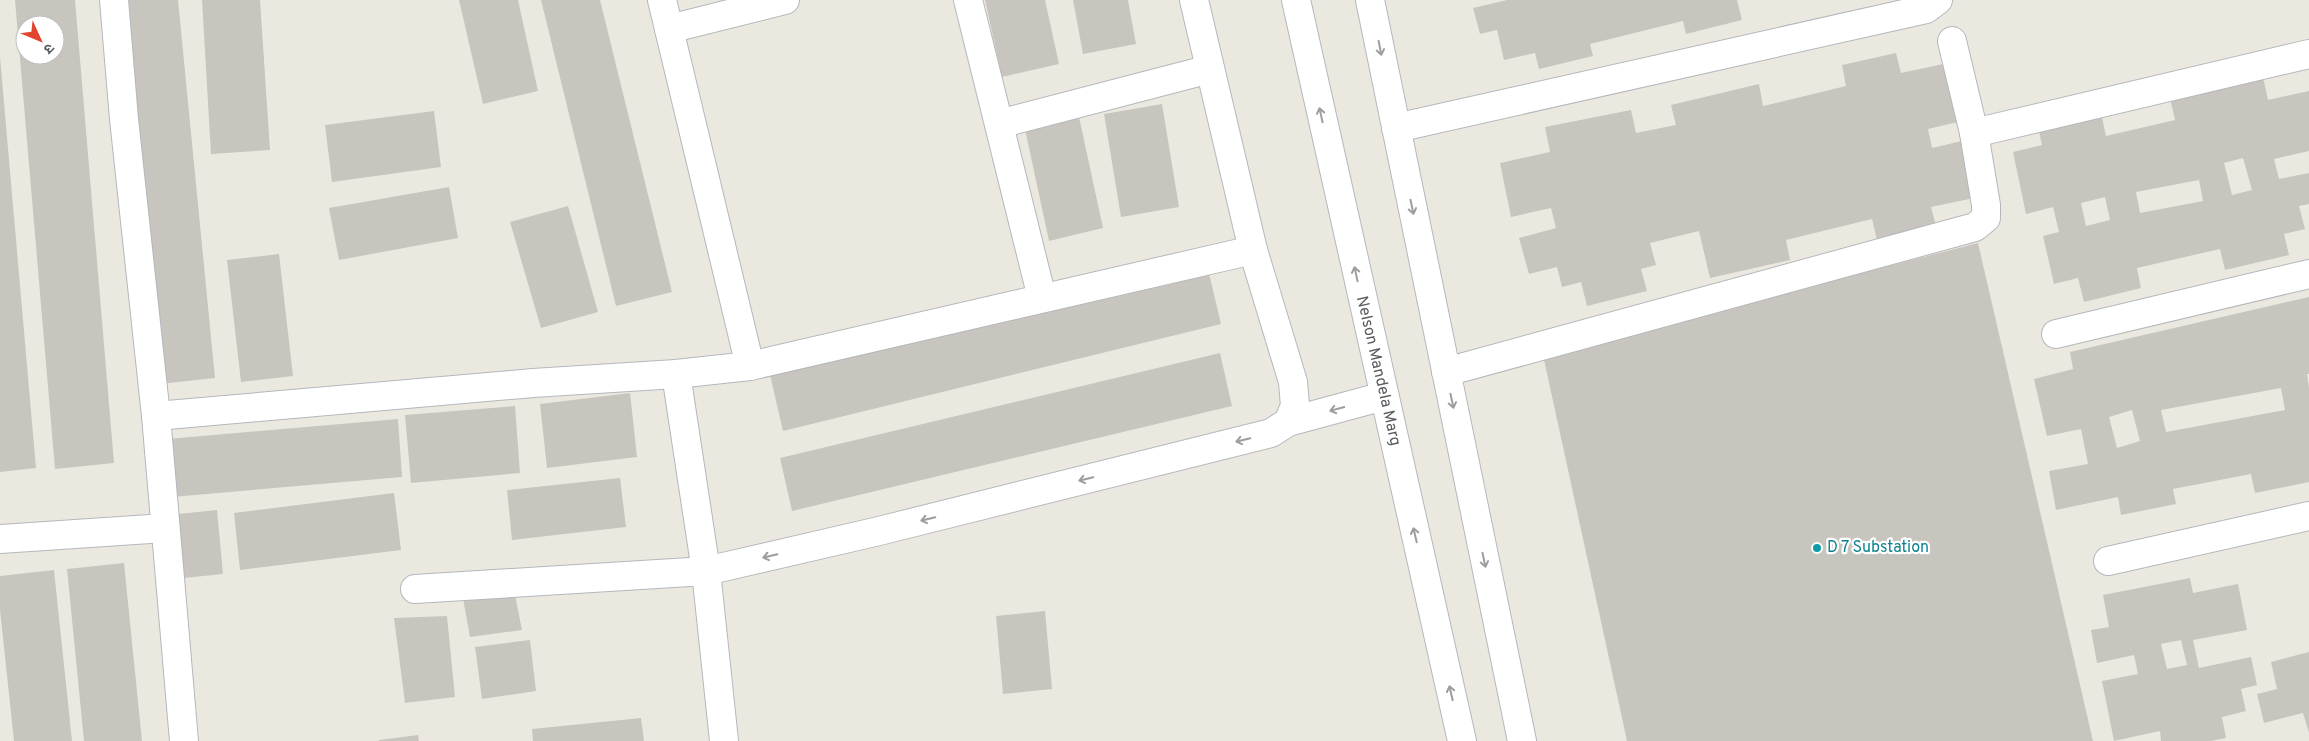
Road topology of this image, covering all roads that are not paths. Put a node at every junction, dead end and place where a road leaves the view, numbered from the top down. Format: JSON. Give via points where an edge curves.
{"nodes":[{"id":1,"x":114,"y":0,"type":"edge"},
{"id":2,"x":662,"y":0,"type":"edge"},
{"id":3,"x":785,"y":0,"type":"edge"},
{"id":4,"x":968,"y":0,"type":"edge"},
{"id":5,"x":1194,"y":0,"type":"edge"},
{"id":6,"x":1296,"y":0,"type":"edge"},
{"id":7,"x":1370,"y":0,"type":"edge"},
{"id":8,"x":1938,"y":0,"type":"edge"},
{"id":9,"x":669,"y":29,"type":"junction"},
{"id":10,"x":1952,"y":40,"type":"dead end"},
{"id":11,"x":2309,"y":54,"type":"edge"},
{"id":12,"x":1210,"y":69,"type":"junction"},
{"id":13,"x":999,"y":124,"type":"junction"},
{"id":14,"x":1396,"y":128,"type":"junction"},
{"id":15,"x":1974,"y":133,"type":"junction"},
{"id":16,"x":1253,"y":250,"type":"junction"},
{"id":17,"x":2309,"y":274,"type":"edge"},
{"id":18,"x":1042,"y":298,"type":"junction"},
{"id":19,"x":2056,"y":334,"type":"dead end"},
{"id":20,"x":750,"y":366,"type":"junction"},
{"id":21,"x":1446,"y":372,"type":"junction"},
{"id":22,"x":676,"y":374,"type":"junction"},
{"id":23,"x":1384,"y":396,"type":"junction"},
{"id":24,"x":156,"y":416,"type":"junction"},
{"id":25,"x":1288,"y":422,"type":"junction"},
{"id":26,"x":2309,"y":516,"type":"edge"},
{"id":27,"x":165,"y":528,"type":"junction"},
{"id":28,"x":0,"y":539,"type":"edge"},
{"id":29,"x":2108,"y":560,"type":"dead end"},
{"id":30,"x":706,"y":571,"type":"junction"},
{"id":31,"x":415,"y":589,"type":"dead end"},
{"id":32,"x":184,"y":741,"type":"edge"},
{"id":33,"x":724,"y":741,"type":"edge"},
{"id":34,"x":1462,"y":741,"type":"edge"},
{"id":35,"x":1522,"y":741,"type":"edge"}],
"edges":[{"from":1,"to":24,"type":"street"},
{"from":2,"to":9,"type":"street"},
{"from":3,"to":9,"type":"street"},
{"from":4,"to":13,"type":"street"},
{"from":5,"to":12,"type":"street"},
{"from":23,"to":6,"type":"street","name":"Nelson Mandela Marg","one_way":true},
{"from":7,"to":14,"type":"street","one_way":true},
{"from":8,"to":14,"type":"street","via":[[1926,9]]},
{"from":9,"to":20,"type":"street"},
{"from":10,"to":15,"type":"street"},
{"from":11,"to":15,"type":"street"},
{"from":12,"to":13,"type":"street"},
{"from":12,"to":16,"type":"street"},
{"from":13,"to":18,"type":"street"},
{"from":14,"to":21,"type":"street","one_way":true},
{"from":15,"to":21,"type":"street","via":[[1986,205],[1986,218],[1975,227]]},
{"from":16,"to":18,"type":"street"},
{"from":16,"to":25,"type":"street","via":[[1293,382],[1295,406]]},
{"from":17,"to":19,"type":"street"},
{"from":18,"to":20,"type":"street"},
{"from":20,"to":22,"type":"street"},
{"from":21,"to":35,"type":"street","one_way":true},
{"from":22,"to":24,"type":"street","via":[[533,383]]},
{"from":22,"to":30,"type":"street"},
{"from":23,"to":25,"type":"street","one_way":true},
{"from":34,"to":23,"type":"street","name":"Nelson Mandela Marg","one_way":true},
{"from":24,"to":27,"type":"street"},
{"from":25,"to":30,"type":"street","one_way":true,"via":[[1271,433]]},
{"from":26,"to":29,"type":"street"},
{"from":27,"to":28,"type":"street"},
{"from":27,"to":32,"type":"street"},
{"from":30,"to":31,"type":"street"},
{"from":30,"to":33,"type":"street"}]}
